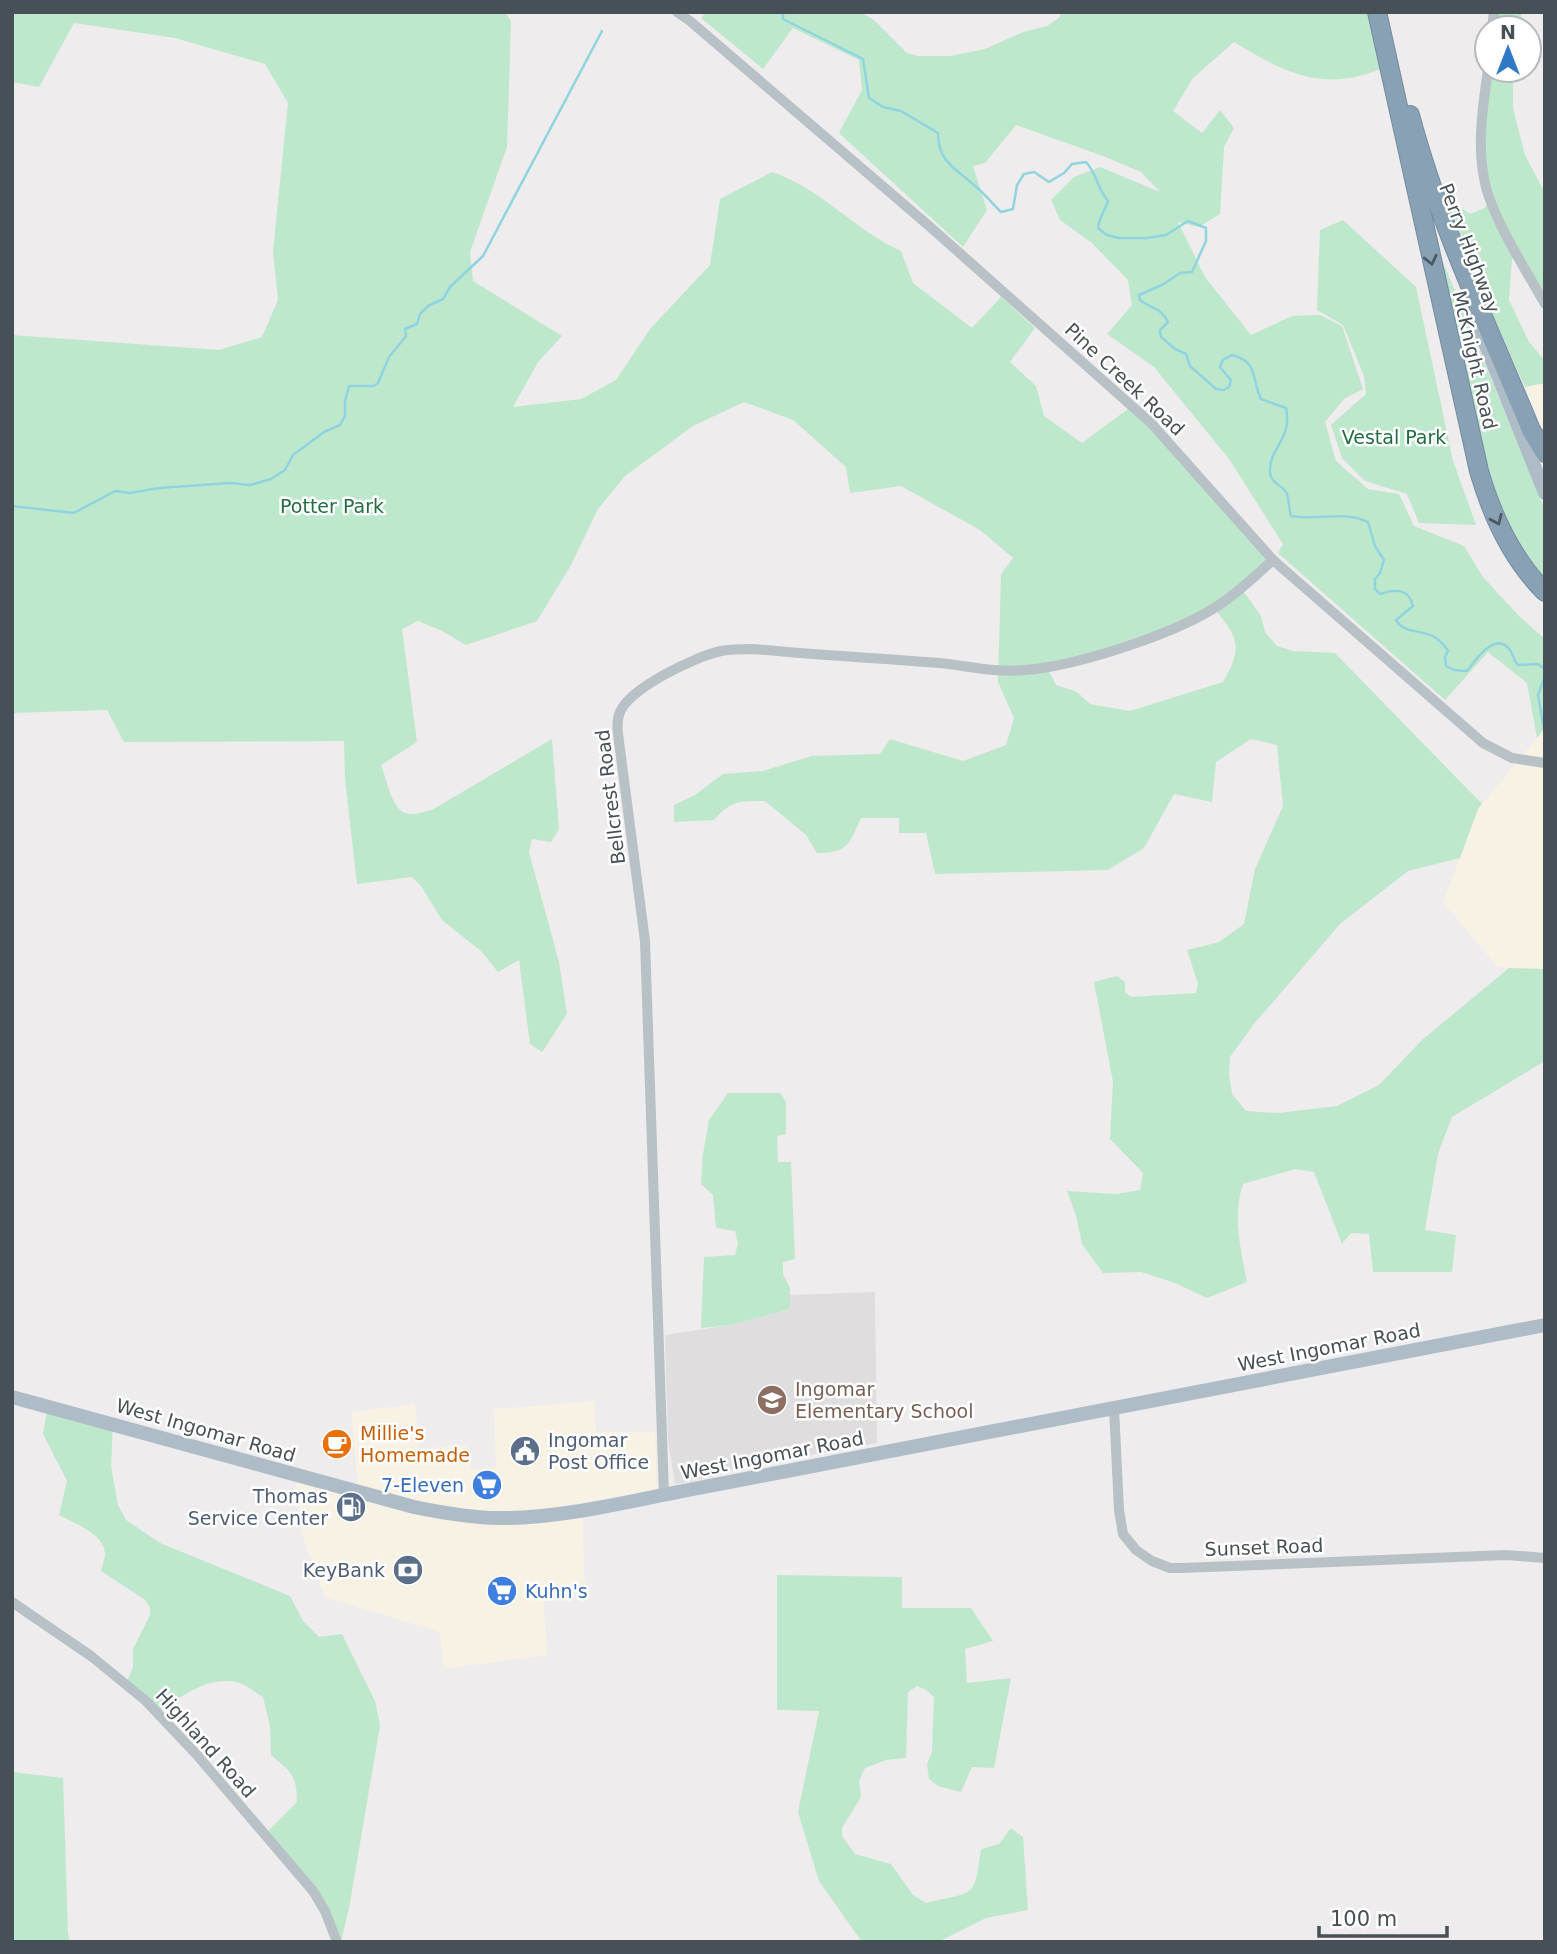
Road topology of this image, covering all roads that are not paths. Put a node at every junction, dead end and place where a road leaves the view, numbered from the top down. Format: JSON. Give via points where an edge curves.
{"nodes":[{"id":1,"x":677,"y":12,"type":"edge"},
{"id":2,"x":1377,"y":12,"type":"edge"},
{"id":3,"x":1388,"y":12,"type":"edge"},
{"id":4,"x":1487,"y":84,"type":"edge"},
{"id":5,"x":1401,"y":122,"type":"junction"},
{"id":6,"x":1545,"y":304,"type":"edge"},
{"id":7,"x":1531,"y":430,"type":"junction"},
{"id":8,"x":1545,"y":453,"type":"edge"},
{"id":9,"x":1545,"y":463,"type":"edge"},
{"id":10,"x":1545,"y":493,"type":"edge"},
{"id":11,"x":1273,"y":560,"type":"junction"},
{"id":12,"x":1545,"y":592,"type":"edge"},
{"id":13,"x":1545,"y":763,"type":"edge"},
{"id":14,"x":1545,"y":1325,"type":"edge"},
{"id":15,"x":12,"y":1397,"type":"edge"},
{"id":16,"x":1114,"y":1408,"type":"junction"},
{"id":17,"x":664,"y":1495,"type":"junction"},
{"id":18,"x":1545,"y":1558,"type":"edge"},
{"id":19,"x":12,"y":1601,"type":"edge"},
{"id":20,"x":337,"y":1942,"type":"edge"}],
"edges":[{"from":1,"to":11,"type":"street","name":"Pine Creek Road","via":[[928,225],[1151,423]]},
{"from":2,"to":5,"type":"highway","name":"Perry Highway"},
{"from":3,"to":7,"type":"highway","name":"Perry Highway","via":[[1408,106],[1431,182]]},
{"from":4,"to":6,"type":"street","via":[[1481,149],[1490,201]]},
{"from":5,"to":10,"type":"main road","name":"Perry Highway"},
{"from":5,"to":12,"type":"highway","name":"McKnight Road","one_way":true,"via":[[1483,485],[1504,537]]},
{"from":7,"to":8,"type":"highway"},
{"from":7,"to":9,"type":"main road","name":"Perry Highway"},
{"from":11,"to":13,"type":"street","name":"Pine Creek Road","via":[[1483,743],[1512,758]]},
{"from":11,"to":17,"type":"street","name":"Bellcrest Road","via":[[1199,617],[1110,650],[1046,667],[998,670],[731,649],[684,664],[637,693],[621,710],[618,734],[645,941]]},
{"from":14,"to":16,"type":"main road","name":"West Ingomar Road"},
{"from":15,"to":17,"type":"main road","name":"West Ingomar Road","via":[[454,1515],[535,1517]]},
{"from":16,"to":17,"type":"main road","name":"West Ingomar Road"},
{"from":16,"to":18,"type":"street","name":"Sunset Road","via":[[1123,1534],[1136,1550],[1161,1565]]},
{"from":19,"to":20,"type":"street","name":"Highland Road","via":[[92,1656],[158,1713],[313,1891]]}]}
